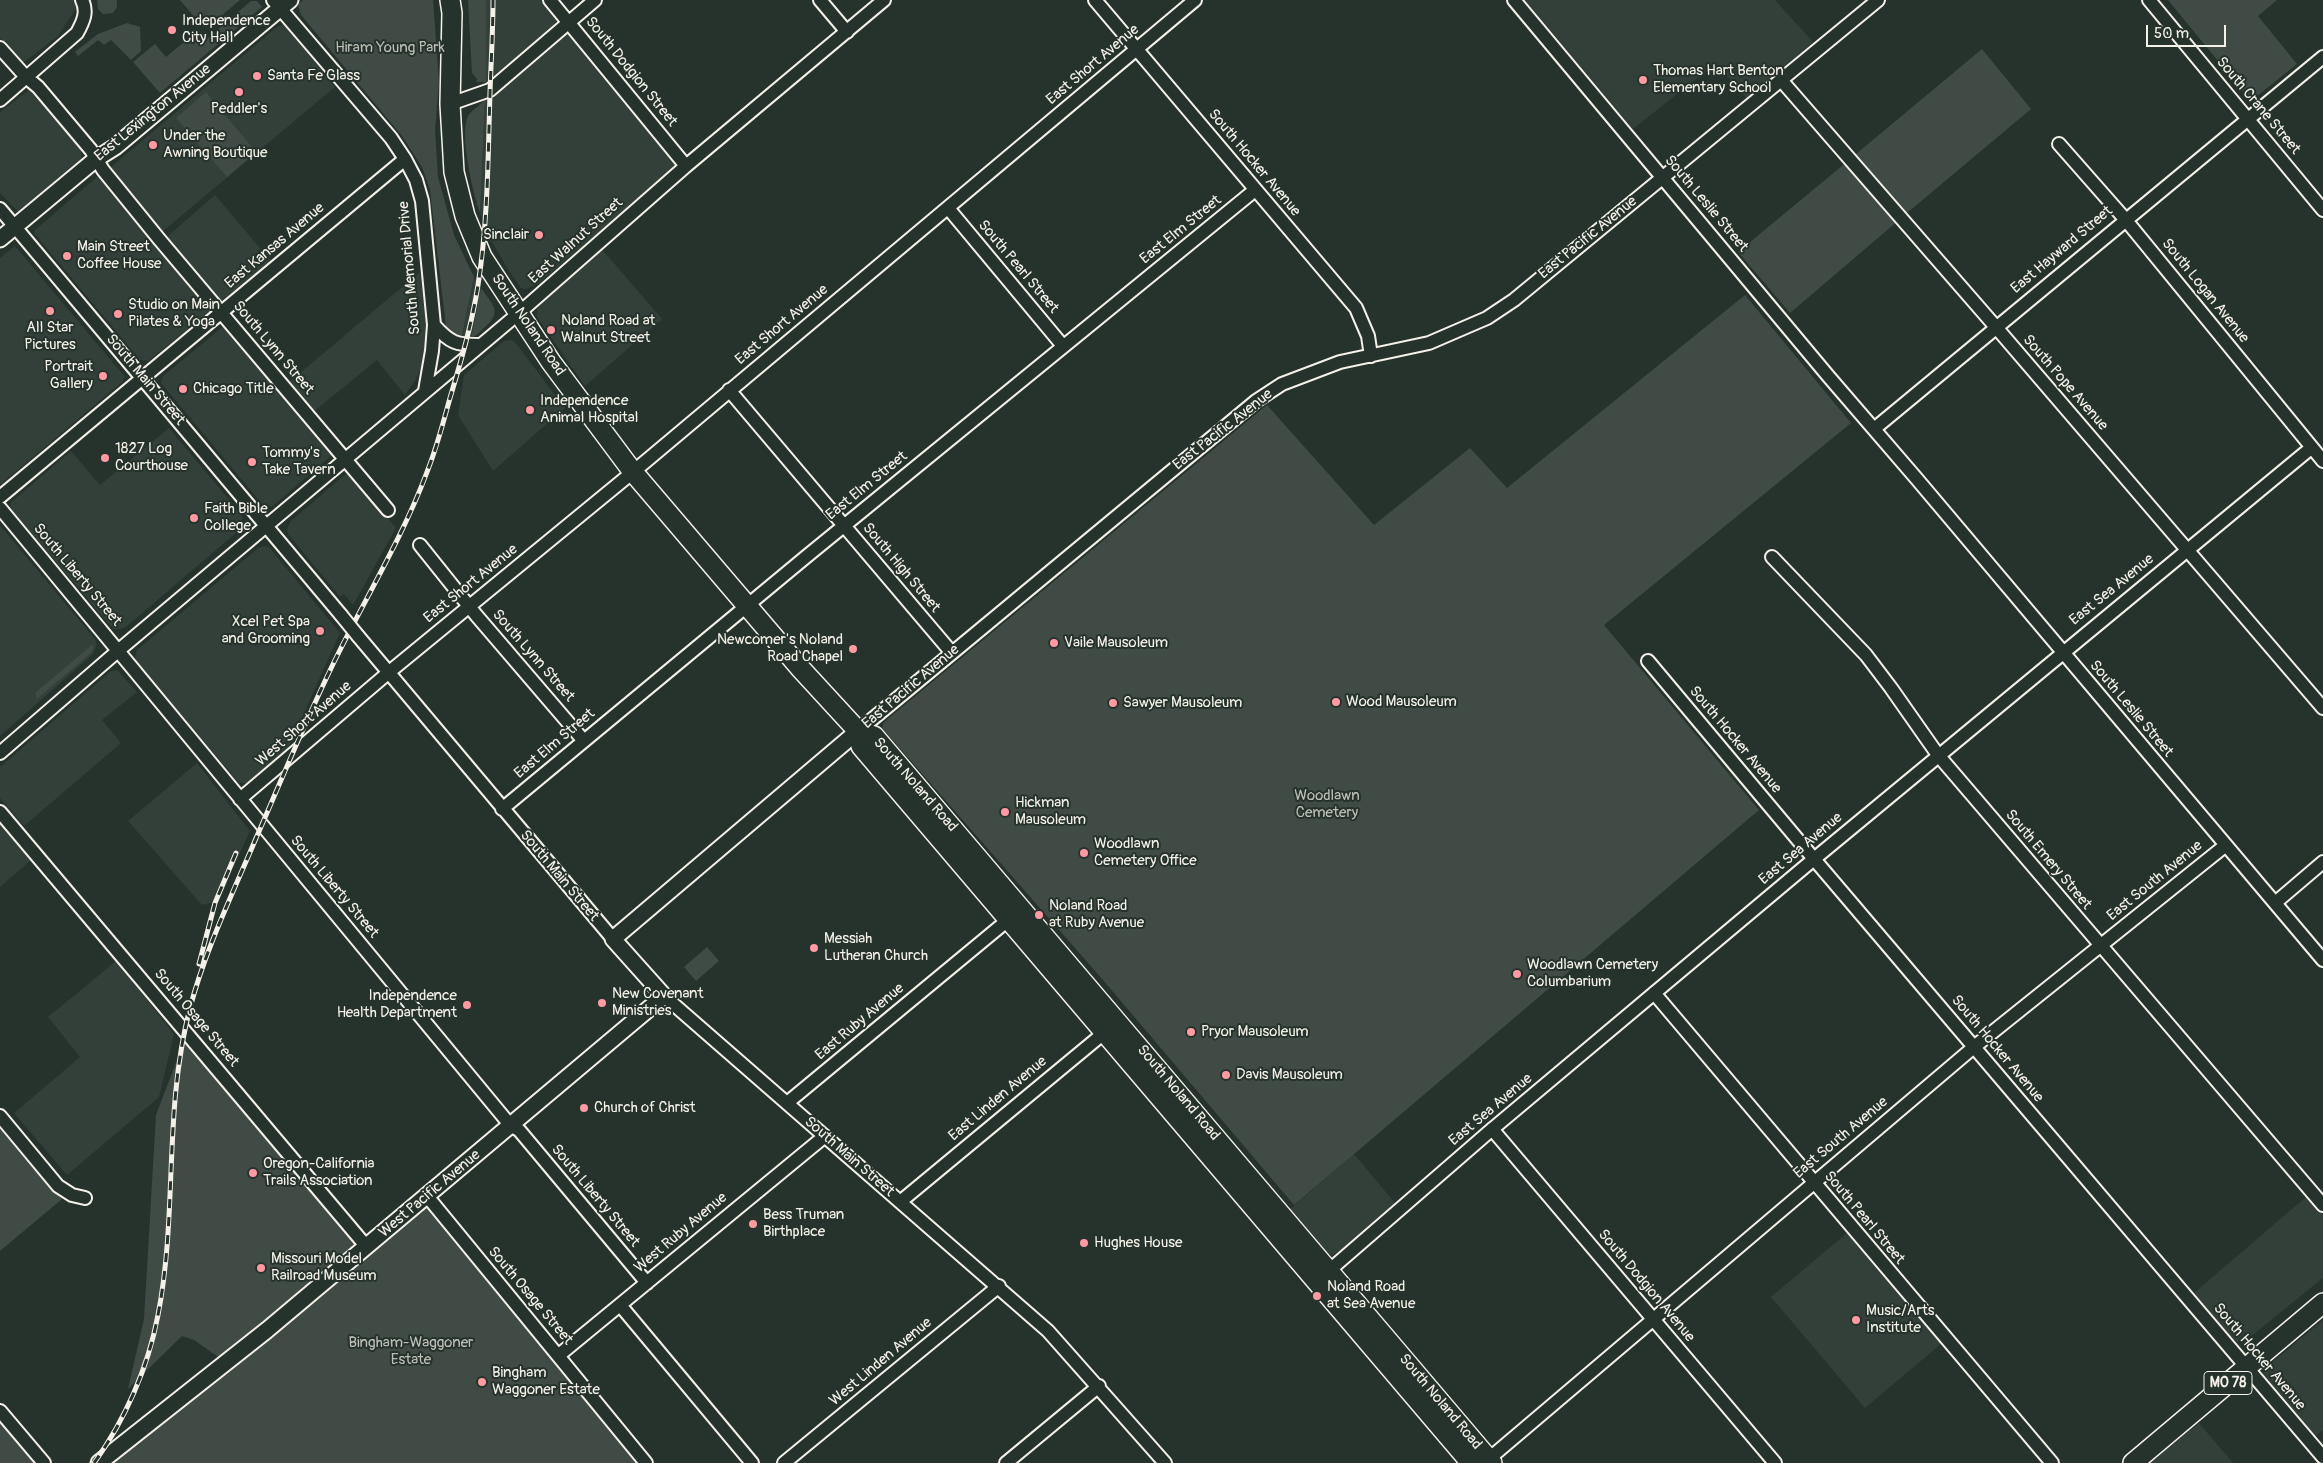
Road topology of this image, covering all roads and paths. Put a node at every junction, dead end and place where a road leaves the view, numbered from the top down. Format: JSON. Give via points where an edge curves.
{"nodes":[{"id":1,"x":450,"y":0,"type":"edge"},
{"id":2,"x":550,"y":0,"type":"edge"},
{"id":3,"x":596,"y":0,"type":"edge"},
{"id":4,"x":820,"y":0,"type":"edge"},
{"id":5,"x":884,"y":0,"type":"edge"},
{"id":6,"x":1096,"y":0,"type":"edge"},
{"id":7,"x":1195,"y":0,"type":"edge"},
{"id":8,"x":1514,"y":0,"type":"edge"},
{"id":9,"x":1878,"y":0,"type":"edge"},
{"id":10,"x":2149,"y":0,"type":"edge"},
{"id":11,"x":281,"y":3,"type":"edge"},
{"id":12,"x":84,"y":4,"type":"edge"},
{"id":13,"x":569,"y":22,"type":"junction"},
{"id":14,"x":847,"y":32,"type":"junction"},
{"id":15,"x":0,"y":48,"type":"edge"},
{"id":16,"x":1137,"y":50,"type":"junction"},
{"id":17,"x":2323,"y":57,"type":"edge"},
{"id":18,"x":26,"y":77,"type":"junction"},
{"id":19,"x":1781,"y":80,"type":"junction"},
{"id":20,"x":0,"y":100,"type":"edge"},
{"id":21,"x":450,"y":104,"type":"junction"},
{"id":22,"x":2247,"y":119,"type":"junction"},
{"id":23,"x":2059,"y":144,"type":"dead end"},
{"id":24,"x":96,"y":159,"type":"junction"},
{"id":25,"x":405,"y":159,"type":"junction"},
{"id":26,"x":686,"y":166,"type":"junction"},
{"id":27,"x":1662,"y":177,"type":"junction"},
{"id":28,"x":1255,"y":190,"type":"junction"},
{"id":29,"x":948,"y":208,"type":"junction"},
{"id":30,"x":0,"y":209,"type":"edge"},
{"id":31,"x":2323,"y":210,"type":"edge"},
{"id":32,"x":2125,"y":219,"type":"junction"},
{"id":33,"x":16,"y":226,"type":"junction"},
{"id":34,"x":0,"y":239,"type":"edge"},
{"id":35,"x":221,"y":313,"type":"junction"},
{"id":36,"x":519,"y":313,"type":"junction"},
{"id":37,"x":434,"y":325,"type":"junction"},
{"id":38,"x":1995,"y":326,"type":"junction"},
{"id":39,"x":480,"y":345,"type":"junction"},
{"id":40,"x":1063,"y":346,"type":"junction"},
{"id":41,"x":1370,"y":356,"type":"junction"},
{"id":42,"x":144,"y":378,"type":"junction"},
{"id":43,"x":728,"y":390,"type":"junction"},
{"id":44,"x":425,"y":391,"type":"junction"},
{"id":45,"x":1874,"y":429,"type":"junction"},
{"id":46,"x":2312,"y":448,"type":"junction"},
{"id":47,"x":345,"y":460,"type":"junction"},
{"id":48,"x":2323,"y":461,"type":"edge"},
{"id":49,"x":633,"y":472,"type":"junction"},
{"id":50,"x":0,"y":497,"type":"edge"},
{"id":51,"x":0,"y":508,"type":"edge"},
{"id":52,"x":388,"y":510,"type":"dead end"},
{"id":53,"x":267,"y":526,"type":"junction"},
{"id":54,"x":844,"y":526,"type":"junction"},
{"id":55,"x":420,"y":544,"type":"dead end"},
{"id":56,"x":2187,"y":550,"type":"junction"},
{"id":57,"x":1772,"y":557,"type":"dead end"},
{"id":58,"x":747,"y":605,"type":"junction"},
{"id":59,"x":469,"y":606,"type":"junction"},
{"id":60,"x":118,"y":650,"type":"junction"},
{"id":61,"x":2062,"y":652,"type":"junction"},
{"id":62,"x":952,"y":653,"type":"junction"},
{"id":63,"x":1648,"y":661,"type":"dead end"},
{"id":64,"x":388,"y":673,"type":"junction"},
{"id":65,"x":2323,"y":708,"type":"edge"},
{"id":66,"x":858,"y":731,"type":"junction"},
{"id":67,"x":584,"y":740,"type":"junction"},
{"id":68,"x":0,"y":753,"type":"edge"},
{"id":69,"x":1938,"y":755,"type":"junction"},
{"id":70,"x":240,"y":799,"type":"junction"},
{"id":71,"x":502,"y":809,"type":"junction"},
{"id":72,"x":0,"y":812,"type":"edge"},
{"id":73,"x":2226,"y":845,"type":"junction"},
{"id":74,"x":1814,"y":859,"type":"junction"},
{"id":75,"x":2323,"y":862,"type":"edge"},
{"id":76,"x":2275,"y":903,"type":"junction"},
{"id":77,"x":1015,"y":914,"type":"junction"},
{"id":78,"x":613,"y":939,"type":"junction"},
{"id":79,"x":2100,"y":946,"type":"junction"},
{"id":80,"x":2323,"y":960,"type":"edge"},
{"id":81,"x":1654,"y":993,"type":"junction"},
{"id":82,"x":664,"y":996,"type":"junction"},
{"id":83,"x":1111,"y":1027,"type":"junction"},
{"id":84,"x":1974,"y":1047,"type":"junction"},
{"id":85,"x":787,"y":1103,"type":"junction"},
{"id":86,"x":0,"y":1116,"type":"edge"},
{"id":87,"x":511,"y":1126,"type":"junction"},
{"id":88,"x":1492,"y":1129,"type":"junction"},
{"id":89,"x":825,"y":1136,"type":"junction"},
{"id":90,"x":1813,"y":1183,"type":"junction"},
{"id":91,"x":427,"y":1196,"type":"junction"},
{"id":92,"x":85,"y":1198,"type":"dead end"},
{"id":93,"x":900,"y":1202,"type":"junction"},
{"id":94,"x":2323,"y":1205,"type":"edge"},
{"id":95,"x":366,"y":1246,"type":"junction"},
{"id":96,"x":1322,"y":1276,"type":"junction"},
{"id":97,"x":648,"y":1283,"type":"junction"},
{"id":98,"x":999,"y":1286,"type":"junction"},
{"id":99,"x":2323,"y":1303,"type":"edge"},
{"id":100,"x":620,"y":1306,"type":"junction"},
{"id":101,"x":1653,"y":1319,"type":"junction"},
{"id":102,"x":559,"y":1356,"type":"junction"},
{"id":103,"x":2247,"y":1367,"type":"junction"},
{"id":104,"x":1099,"y":1386,"type":"junction"},
{"id":105,"x":0,"y":1411,"type":"edge"},
{"id":106,"x":2323,"y":1456,"type":"edge"},
{"id":107,"x":1484,"y":1462,"type":"edge"},
{"id":108,"x":44,"y":1463,"type":"edge"},
{"id":109,"x":99,"y":1463,"type":"edge"},
{"id":110,"x":646,"y":1463,"type":"edge"},
{"id":111,"x":752,"y":1463,"type":"edge"},
{"id":112,"x":784,"y":1463,"type":"edge"},
{"id":113,"x":1006,"y":1463,"type":"edge"},
{"id":114,"x":1165,"y":1463,"type":"edge"},
{"id":115,"x":1775,"y":1463,"type":"edge"},
{"id":116,"x":2052,"y":1463,"type":"edge"},
{"id":117,"x":2133,"y":1463,"type":"edge"}],
"edges":[{"from":1,"to":21,"type":"main road","name":"South Noland Road"},
{"from":2,"to":13,"type":"street","name":"South Dodgion Street"},
{"from":3,"to":13,"type":"street"},
{"from":4,"to":14,"type":"street"},
{"from":5,"to":14,"type":"street","name":"East Walnut Street"},
{"from":6,"to":16,"type":"street","name":"South Hocker Avenue"},
{"from":7,"to":16,"type":"street","name":"East Short Avenue"},
{"from":8,"to":27,"type":"street","name":"South Leslie Street"},
{"from":9,"to":19,"type":"street","name":"East Pacific Avenue"},
{"from":10,"to":22,"type":"street","name":"South Crane Street"},
{"from":11,"to":24,"type":"street","name":"East Lexington Avenue","via":[[115,147]]},
{"from":11,"to":25,"type":"street","name":"South Memorial Drive"},
{"from":12,"to":18,"type":"street","via":[[83,21],[77,33]]},
{"from":13,"to":21,"type":"street","via":[[490,90]]},
{"from":13,"to":26,"type":"street","name":"South Dodgion Street"},
{"from":14,"to":26,"type":"street","name":"East Walnut Street"},
{"from":15,"to":18,"type":"street","name":"South Lynn Street"},
{"from":16,"to":28,"type":"street","name":"South Hocker Avenue"},
{"from":16,"to":29,"type":"street","name":"East Short Avenue"},
{"from":17,"to":22,"type":"street","name":"East Hayward Street"},
{"from":18,"to":20,"type":"street"},
{"from":18,"to":24,"type":"street","name":"South Lynn Street","via":[[38,87]]},
{"from":19,"to":27,"type":"street","name":"East Pacific Avenue"},
{"from":19,"to":38,"type":"street","name":"South Pope Avenue"},
{"from":21,"to":36,"type":"main road","name":"South Noland Road","via":[[454,172],[465,216],[482,257]]},
{"from":22,"to":31,"type":"street","name":"South Crane Street"},
{"from":22,"to":32,"type":"street","name":"East Hayward Street"},
{"from":23,"to":32,"type":"street","name":"South Logan Avenue"},
{"from":24,"to":33,"type":"street","name":"East Lexington Avenue"},
{"from":24,"to":35,"type":"street","name":"South Lynn Street"},
{"from":25,"to":35,"type":"street","name":"East Kansas Avenue"},
{"from":25,"to":37,"type":"street","name":"South Memorial Drive","via":[[422,201]]},
{"from":26,"to":36,"type":"street","name":"East Walnut Street"},
{"from":27,"to":41,"type":"street","name":"East Pacific Avenue","via":[[1514,300],[1487,318],[1429,343]]},
{"from":27,"to":45,"type":"street","name":"South Leslie Street"},
{"from":28,"to":40,"type":"street","name":"East Elm Street"},
{"from":28,"to":41,"type":"street","name":"South Hocker Avenue","via":[[1356,308],[1368,336]]},
{"from":29,"to":40,"type":"street","name":"South Pearl Street"},
{"from":29,"to":43,"type":"street","name":"East Short Avenue"},
{"from":30,"to":33,"type":"street","name":"South Main Street"},
{"from":32,"to":38,"type":"street","name":"East Hayward Street"},
{"from":32,"to":46,"type":"street","name":"South Logan Avenue"},
{"from":33,"to":34,"type":"street","name":"East Lexington Avenue"},
{"from":33,"to":42,"type":"street","name":"South Main Street"},
{"from":35,"to":42,"type":"street","name":"East Kansas Avenue"},
{"from":35,"to":47,"type":"street","name":"South Lynn Street"},
{"from":36,"to":39,"type":"street","name":"East Walnut Street"},
{"from":36,"to":49,"type":"main road","name":"South Noland Road","via":[[556,369]]},
{"from":37,"to":39,"type":"street","via":[[454,344]]},
{"from":37,"to":44,"type":"street","name":"South Memorial Drive"},
{"from":38,"to":45,"type":"street","name":"East Hayward Street"},
{"from":38,"to":56,"type":"street","name":"South Pope Avenue"},
{"from":39,"to":44,"type":"street","name":"East Walnut Street"},
{"from":40,"to":54,"type":"street","name":"East Elm Street"},
{"from":41,"to":62,"type":"street","name":"East Pacific Avenue","via":[[1318,370],[1282,384],[1256,400]]},
{"from":42,"to":50,"type":"street","name":"East Kansas Avenue"},
{"from":42,"to":53,"type":"street","name":"South Main Street"},
{"from":43,"to":49,"type":"street","name":"East Short Avenue"},
{"from":43,"to":54,"type":"street","name":"South High Street"},
{"from":44,"to":47,"type":"street","name":"East Walnut Street"},
{"from":45,"to":61,"type":"street","name":"South Leslie Street"},
{"from":46,"to":48,"type":"street","name":"South Logan Avenue"},
{"from":46,"to":56,"type":"street","name":"East Sea Avenue"},
{"from":47,"to":52,"type":"street","name":"South Lynn Street"},
{"from":47,"to":53,"type":"street","name":"East Walnut Street"},
{"from":49,"to":58,"type":"main road","name":"South Noland Road"},
{"from":49,"to":59,"type":"street","name":"East Short Avenue"},
{"from":51,"to":60,"type":"street","name":"South Liberty Street"},
{"from":53,"to":60,"type":"street","name":"East Walnut Street"},
{"from":53,"to":64,"type":"street","name":"South Main Street","bridge":true},
{"from":54,"to":58,"type":"street","name":"East Elm Street"},
{"from":54,"to":62,"type":"street","name":"South High Street"},
{"from":55,"to":59,"type":"street","name":"South Lynn Street"},
{"from":56,"to":61,"type":"street","name":"East Sea Avenue"},
{"from":56,"to":65,"type":"street","name":"South Pope Avenue"},
{"from":57,"to":69,"type":"street","name":"South Emery Street","via":[[1866,655]]},
{"from":58,"to":66,"type":"main road","name":"South Noland Road"},
{"from":58,"to":67,"type":"street","name":"East Elm Street"},
{"from":59,"to":64,"type":"street","name":"East Short Avenue"},
{"from":59,"to":67,"type":"street","name":"South Lynn Street"},
{"from":60,"to":68,"type":"street","name":"East Walnut Street"},
{"from":60,"to":70,"type":"street","name":"South Liberty Street"},
{"from":61,"to":69,"type":"street","name":"East Sea Avenue"},
{"from":61,"to":73,"type":"street","name":"South Leslie Street"},
{"from":62,"to":66,"type":"street","name":"East Pacific Avenue"},
{"from":63,"to":74,"type":"street","name":"South Hocker Avenue"},
{"from":64,"to":70,"type":"street","name":"West Short Avenue"},
{"from":64,"to":71,"type":"street","name":"South Main Street"},
{"from":66,"to":77,"type":"main road","name":"South Noland Road","via":[[874,736]]},
{"from":66,"to":78,"type":"street","name":"East Pacific Avenue"},
{"from":67,"to":71,"type":"street","name":"East Elm Street"},
{"from":69,"to":74,"type":"street","name":"East Sea Avenue"},
{"from":69,"to":79,"type":"street","name":"South Emery Street"},
{"from":70,"to":87,"type":"street","name":"South Liberty Street"},
{"from":71,"to":78,"type":"street","name":"South Main Street"},
{"from":72,"to":95,"type":"street","name":"South Osage Street"},
{"from":73,"to":76,"type":"street","name":"South Leslie Street"},
{"from":73,"to":79,"type":"street","name":"East South Avenue"},
{"from":74,"to":81,"type":"street","name":"East Sea Avenue"},
{"from":74,"to":84,"type":"street","name":"South Hocker Avenue"},
{"from":75,"to":76,"type":"street"},
{"from":76,"to":80,"type":"street","name":"South Leslie Street"},
{"from":77,"to":83,"type":"main road","name":"South Noland Road"},
{"from":77,"to":85,"type":"street","name":"East Ruby Avenue"},
{"from":78,"to":82,"type":"street","name":"South Main Street"},
{"from":79,"to":84,"type":"street","name":"East South Avenue"},
{"from":79,"to":94,"type":"street","name":"South Emery Street"},
{"from":81,"to":88,"type":"street","name":"East Sea Avenue"},
{"from":81,"to":90,"type":"street","name":"South Pearl Street"},
{"from":82,"to":85,"type":"street","name":"South Main Street"},
{"from":82,"to":87,"type":"street","name":"West Pacific Avenue"},
{"from":83,"to":93,"type":"street","name":"East Linden Avenue"},
{"from":83,"to":96,"type":"main road","name":"South Noland Road"},
{"from":84,"to":90,"type":"street","name":"East South Avenue"},
{"from":84,"to":103,"type":"street","name":"South Hocker Avenue"},
{"from":85,"to":89,"type":"street","name":"South Main Street"},
{"from":86,"to":92,"type":"street","via":[[58,1186],[72,1195]]},
{"from":87,"to":91,"type":"street","name":"West Pacific Avenue"},
{"from":87,"to":97,"type":"street","name":"South Liberty Street","via":[[519,1130]]},
{"from":88,"to":96,"type":"street","name":"East Sea Avenue"},
{"from":88,"to":101,"type":"street","name":"South Dodgion Avenue"},
{"from":89,"to":93,"type":"street","name":"South Main Street"},
{"from":89,"to":97,"type":"street","name":"West Ruby Avenue"},
{"from":90,"to":101,"type":"street","name":"East South Avenue"},
{"from":90,"to":116,"type":"street","name":"South Pearl Street"},
{"from":91,"to":95,"type":"street","name":"West Pacific Avenue"},
{"from":91,"to":102,"type":"street","name":"South Osage Street"},
{"from":93,"to":98,"type":"street","name":"South Main Street"},
{"from":95,"to":109,"type":"street","name":"West Pacific Avenue","via":[[267,1330]]},
{"from":96,"to":107,"type":"main road","name":"South Noland Road"},
{"from":97,"to":100,"type":"street","name":"West Ruby Avenue"},
{"from":98,"to":104,"type":"street","name":"South Main Street","via":[[1048,1331]]},
{"from":98,"to":112,"type":"street","name":"West Linden Avenue"},
{"from":99,"to":103,"type":"main road","number":"MO 78"},
{"from":100,"to":102,"type":"street","name":"West Ruby Avenue"},
{"from":100,"to":111,"type":"street"},
{"from":101,"to":107,"type":"street","name":"East South Avenue"},
{"from":101,"to":115,"type":"street","name":"South Dodgion Avenue"},
{"from":102,"to":110,"type":"street","name":"South Osage Street"},
{"from":103,"to":106,"type":"street","name":"South Hocker Avenue"},
{"from":103,"to":117,"type":"main road","number":"MO 78"},
{"from":104,"to":113,"type":"street"},
{"from":104,"to":114,"type":"street","name":"South Main Street"},
{"from":105,"to":108,"type":"street"}]}
